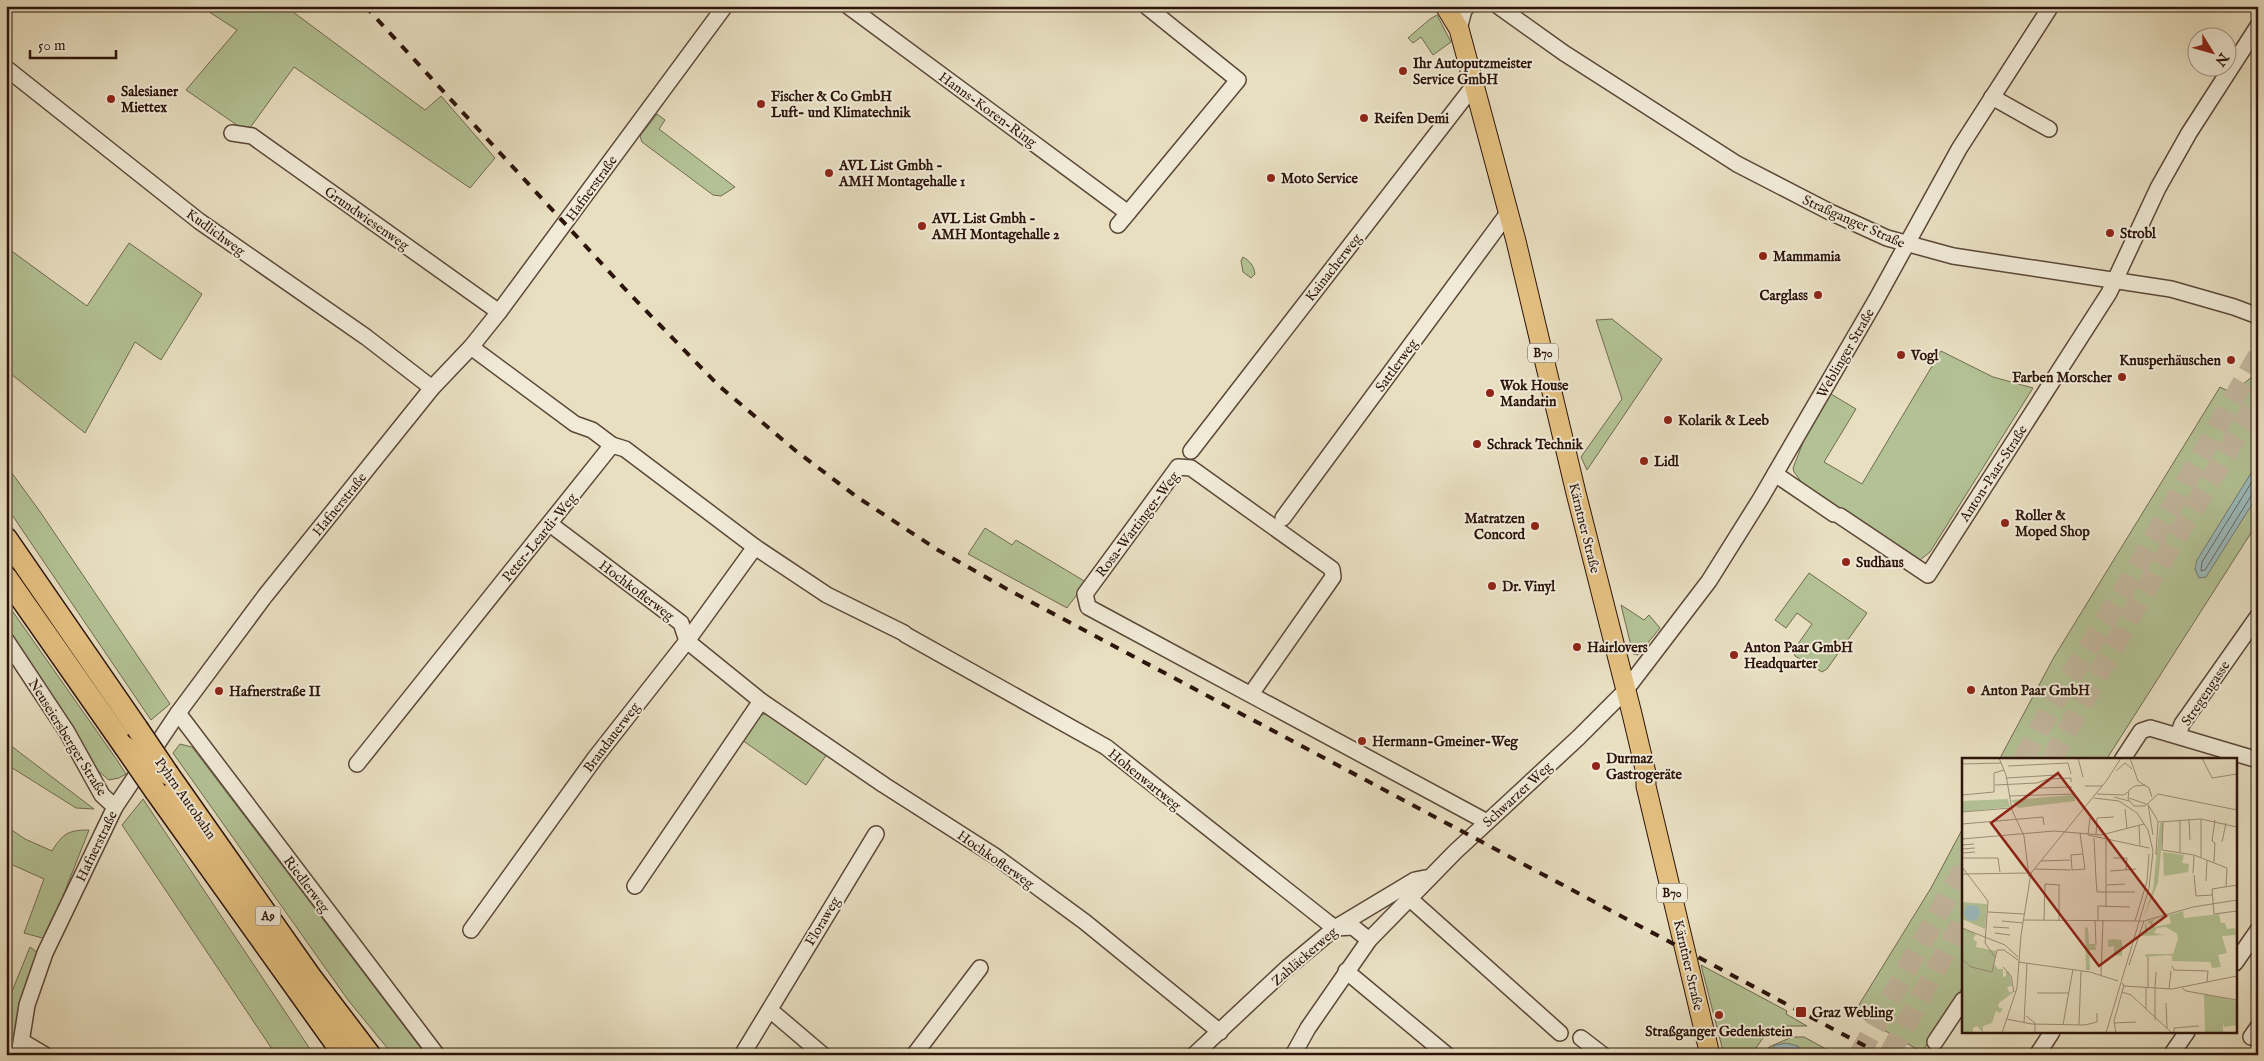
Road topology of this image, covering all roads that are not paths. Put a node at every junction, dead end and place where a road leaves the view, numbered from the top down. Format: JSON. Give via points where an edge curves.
{"nodes":[{"id":1,"x":725,"y":6,"type":"edge"},
{"id":2,"x":848,"y":6,"type":"edge"},
{"id":3,"x":1146,"y":6,"type":"edge"},
{"id":4,"x":1445,"y":6,"type":"edge"},
{"id":5,"x":1468,"y":6,"type":"edge"},
{"id":6,"x":1498,"y":6,"type":"edge"},
{"id":7,"x":2051,"y":6,"type":"edge"},
{"id":8,"x":2258,"y":26,"type":"edge"},
{"id":9,"x":1459,"y":29,"type":"junction"},
{"id":10,"x":6,"y":68,"type":"edge"},
{"id":11,"x":1475,"y":84,"type":"junction"},
{"id":12,"x":1992,"y":97,"type":"junction"},
{"id":13,"x":2049,"y":129,"type":"dead end"},
{"id":14,"x":232,"y":133,"type":"dead end"},
{"id":15,"x":1128,"y":212,"type":"junction"},
{"id":16,"x":1508,"y":213,"type":"junction"},
{"id":17,"x":1118,"y":225,"type":"dead end"},
{"id":18,"x":1906,"y":245,"type":"junction"},
{"id":19,"x":2114,"y":281,"type":"junction"},
{"id":20,"x":499,"y":312,"type":"junction"},
{"id":21,"x":2258,"y":316,"type":"edge"},
{"id":22,"x":471,"y":346,"type":"junction"},
{"id":23,"x":432,"y":388,"type":"junction"},
{"id":24,"x":612,"y":445,"type":"junction"},
{"id":25,"x":1191,"y":451,"type":"dead end"},
{"id":26,"x":1775,"y":474,"type":"junction"},
{"id":27,"x":1283,"y":518,"type":"dead end"},
{"id":28,"x":550,"y":524,"type":"junction"},
{"id":29,"x":6,"y":538,"type":"edge"},
{"id":30,"x":755,"y":547,"type":"junction"},
{"id":31,"x":6,"y":576,"type":"edge"},
{"id":32,"x":2258,"y":616,"type":"edge"},
{"id":33,"x":6,"y":640,"type":"edge"},
{"id":34,"x":687,"y":641,"type":"junction"},
{"id":35,"x":1625,"y":691,"type":"junction"},
{"id":36,"x":1252,"y":694,"type":"junction"},
{"id":37,"x":761,"y":700,"type":"junction"},
{"id":38,"x":178,"y":712,"type":"junction"},
{"id":39,"x":2178,"y":735,"type":"junction"},
{"id":40,"x":2123,"y":758,"type":"edge"},
{"id":41,"x":2251,"y":758,"type":"edge"},
{"id":42,"x":357,"y":764,"type":"dead end"},
{"id":43,"x":2236,"y":768,"type":"edge"},
{"id":44,"x":115,"y":807,"type":"junction"},
{"id":45,"x":1487,"y":822,"type":"junction"},
{"id":46,"x":876,"y":834,"type":"dead end"},
{"id":47,"x":1428,"y":878,"type":"junction"},
{"id":48,"x":635,"y":886,"type":"dead end"},
{"id":49,"x":1409,"y":898,"type":"junction"},
{"id":50,"x":1335,"y":928,"type":"junction"},
{"id":51,"x":471,"y":930,"type":"dead end"},
{"id":52,"x":2258,"y":930,"type":"edge"},
{"id":53,"x":1369,"y":940,"type":"junction"},
{"id":54,"x":2236,"y":962,"type":"edge"},
{"id":55,"x":980,"y":968,"type":"dead end"},
{"id":56,"x":1346,"y":971,"type":"junction"},
{"id":57,"x":1962,"y":1002,"type":"edge"},
{"id":58,"x":770,"y":1010,"type":"junction"},
{"id":59,"x":1220,"y":1032,"type":"junction"},
{"id":60,"x":1560,"y":1033,"type":"dead end"},
{"id":61,"x":2051,"y":1034,"type":"edge"},
{"id":62,"x":2186,"y":1034,"type":"edge"},
{"id":63,"x":1581,"y":1038,"type":"dead end"},
{"id":64,"x":1935,"y":1042,"type":"dead end"},
{"id":65,"x":21,"y":1048,"type":"edge"},
{"id":66,"x":45,"y":1055,"type":"edge"},
{"id":67,"x":344,"y":1055,"type":"edge"},
{"id":68,"x":370,"y":1055,"type":"edge"},
{"id":69,"x":437,"y":1055,"type":"edge"},
{"id":70,"x":742,"y":1055,"type":"edge"},
{"id":71,"x":823,"y":1055,"type":"edge"},
{"id":72,"x":914,"y":1055,"type":"edge"},
{"id":73,"x":1194,"y":1055,"type":"edge"},
{"id":74,"x":1293,"y":1055,"type":"edge"},
{"id":75,"x":1447,"y":1055,"type":"edge"},
{"id":76,"x":1603,"y":1055,"type":"edge"},
{"id":77,"x":1710,"y":1055,"type":"edge"},
{"id":78,"x":2037,"y":1055,"type":"edge"},
{"id":79,"x":2171,"y":1055,"type":"edge"}],
"edges":[{"from":1,"to":20,"type":"street","name":"Hafnerstraße"},
{"from":2,"to":15,"type":"street","name":"Hanns-Koren-Ring"},
{"from":3,"to":15,"type":"street","via":[[1238,80]]},
{"from":4,"to":9,"type":"main road","name":"Kärntner Straße","number":"B70"},
{"from":5,"to":9,"type":"street"},
{"from":6,"to":18,"type":"street","name":"Straßganger Straße","via":[[1564,53],[1737,164],[1845,219]]},
{"from":7,"to":12,"type":"street","name":"Weblinger Straße"},
{"from":8,"to":19,"type":"street","via":[[2189,133],[2158,188]]},
{"from":9,"to":11,"type":"main road","name":"Kärntner Straße","number":"B70"},
{"from":10,"to":23,"type":"street","name":"Kudlichweg","via":[[199,221],[366,336]]},
{"from":11,"to":16,"type":"main road","name":"Kärntner Straße","number":"B70"},
{"from":11,"to":25,"type":"street","name":"Kainacherweg"},
{"from":12,"to":13,"type":"street"},
{"from":12,"to":18,"type":"street","name":"Weblinger Straße"},
{"from":14,"to":20,"type":"street","name":"Grundwiesenweg","via":[[252,136]]},
{"from":15,"to":17,"type":"street"},
{"from":16,"to":27,"type":"street","name":"Sattlerweg"},
{"from":16,"to":35,"type":"main road","name":"Kärntner Straße","number":"B70"},
{"from":18,"to":19,"type":"street","name":"Straßganger Straße","via":[[1953,256]]},
{"from":18,"to":26,"type":"street","name":"Weblinger Straße"},
{"from":19,"to":21,"type":"street","name":"Straßganger Straße","via":[[2202,297]]},
{"from":19,"to":26,"type":"street","name":"Anton-Paar-Straße","via":[[1928,575]]},
{"from":20,"to":22,"type":"street","name":"Hafnerstraße"},
{"from":22,"to":23,"type":"street","name":"Hafnerstraße"},
{"from":22,"to":24,"type":"street","via":[[575,424],[592,430]]},
{"from":23,"to":38,"type":"street","name":"Hafnerstraße","via":[[265,596]]},
{"from":24,"to":28,"type":"street","name":"Peter-Leardi-Weg"},
{"from":24,"to":30,"type":"street","via":[[625,448]]},
{"from":26,"to":35,"type":"street","name":"Weblinger Straße","via":[[1709,581]]},
{"from":28,"to":34,"type":"street","name":"Hochkoflerweg","via":[[681,622]]},
{"from":28,"to":42,"type":"street","name":"Peter-Leardi-Weg"},
{"from":29,"to":68,"type":"highway","name":"Pyhrn Autobahn","number":"A9","bridge":true,"via":[[310,976]]},
{"from":30,"to":34,"type":"street","name":"Brandauerweg"},
{"from":30,"to":50,"type":"street","name":"Hohenwartweg","via":[[827,595],[905,634],[1106,746]]},
{"from":31,"to":67,"type":"highway","name":"Pyhrn Autobahn","number":"A9","bridge":true},
{"from":32,"to":39,"type":"street","name":"Stregengasse","via":[[2182,724]]},
{"from":33,"to":44,"type":"street","name":"Neuseiersberger Straße","via":[[67,732],[102,795]]},
{"from":34,"to":37,"type":"street","name":"Hochkoflerweg"},
{"from":34,"to":51,"type":"street","name":"Brandauerweg","via":[[614,732]]},
{"from":35,"to":45,"type":"street","name":"Schwarzer Weg"},
{"from":35,"to":77,"type":"main road","name":"Kärntner Straße","number":"B70"},
{"from":36,"to":36,"type":"street","name":"Rosa-Wartinger-Weg","via":[[1333,577],[1332,569],[1191,468],[1178,467],[1085,594],[1088,607]]},
{"from":36,"to":45,"type":"street","name":"Rosa-Wartinger-Weg"},
{"from":37,"to":48,"type":"street"},
{"from":37,"to":59,"type":"street","name":"Hochkoflerweg","via":[[995,856],[1085,922]]},
{"from":38,"to":44,"type":"street","name":"Hafnerstraße"},
{"from":38,"to":69,"type":"street","name":"Riedlerweg"},
{"from":39,"to":40,"type":"street","name":"Stregengasse","via":[[2159,729],[2141,731]]},
{"from":39,"to":41,"type":"street"},
{"from":41,"to":43,"type":"street"},
{"from":44,"to":65,"type":"street","name":"Hafnerstraße","via":[[45,953],[27,1005]]},
{"from":45,"to":47,"type":"street","name":"Schwarzer Weg"},
{"from":46,"to":58,"type":"street","name":"Floraweg"},
{"from":47,"to":49,"type":"street","name":"Schwarzer Weg"},
{"from":47,"to":50,"type":"street","name":"Zahläckerweg","via":[[1415,880]]},
{"from":49,"to":53,"type":"street","name":"Schwarzer Weg"},
{"from":49,"to":60,"type":"street"},
{"from":50,"to":53,"type":"street","via":[[1353,927]]},
{"from":50,"to":59,"type":"street","name":"Zahläckerweg","via":[[1287,968]]},
{"from":52,"to":54,"type":"street"},
{"from":53,"to":56,"type":"street","name":"Schwarzer Weg"},
{"from":55,"to":72,"type":"street"},
{"from":56,"to":74,"type":"street","name":"Schwarzer Weg"},
{"from":56,"to":75,"type":"street"},
{"from":57,"to":64,"type":"street"},
{"from":58,"to":70,"type":"street","name":"Floraweg"},
{"from":58,"to":71,"type":"street"},
{"from":59,"to":73,"type":"street","name":"Zahläckerweg"},
{"from":61,"to":78,"type":"street"},
{"from":62,"to":79,"type":"street"},
{"from":63,"to":76,"type":"street"},
{"from":65,"to":66,"type":"street","name":"Hafnerstraße"}]}
